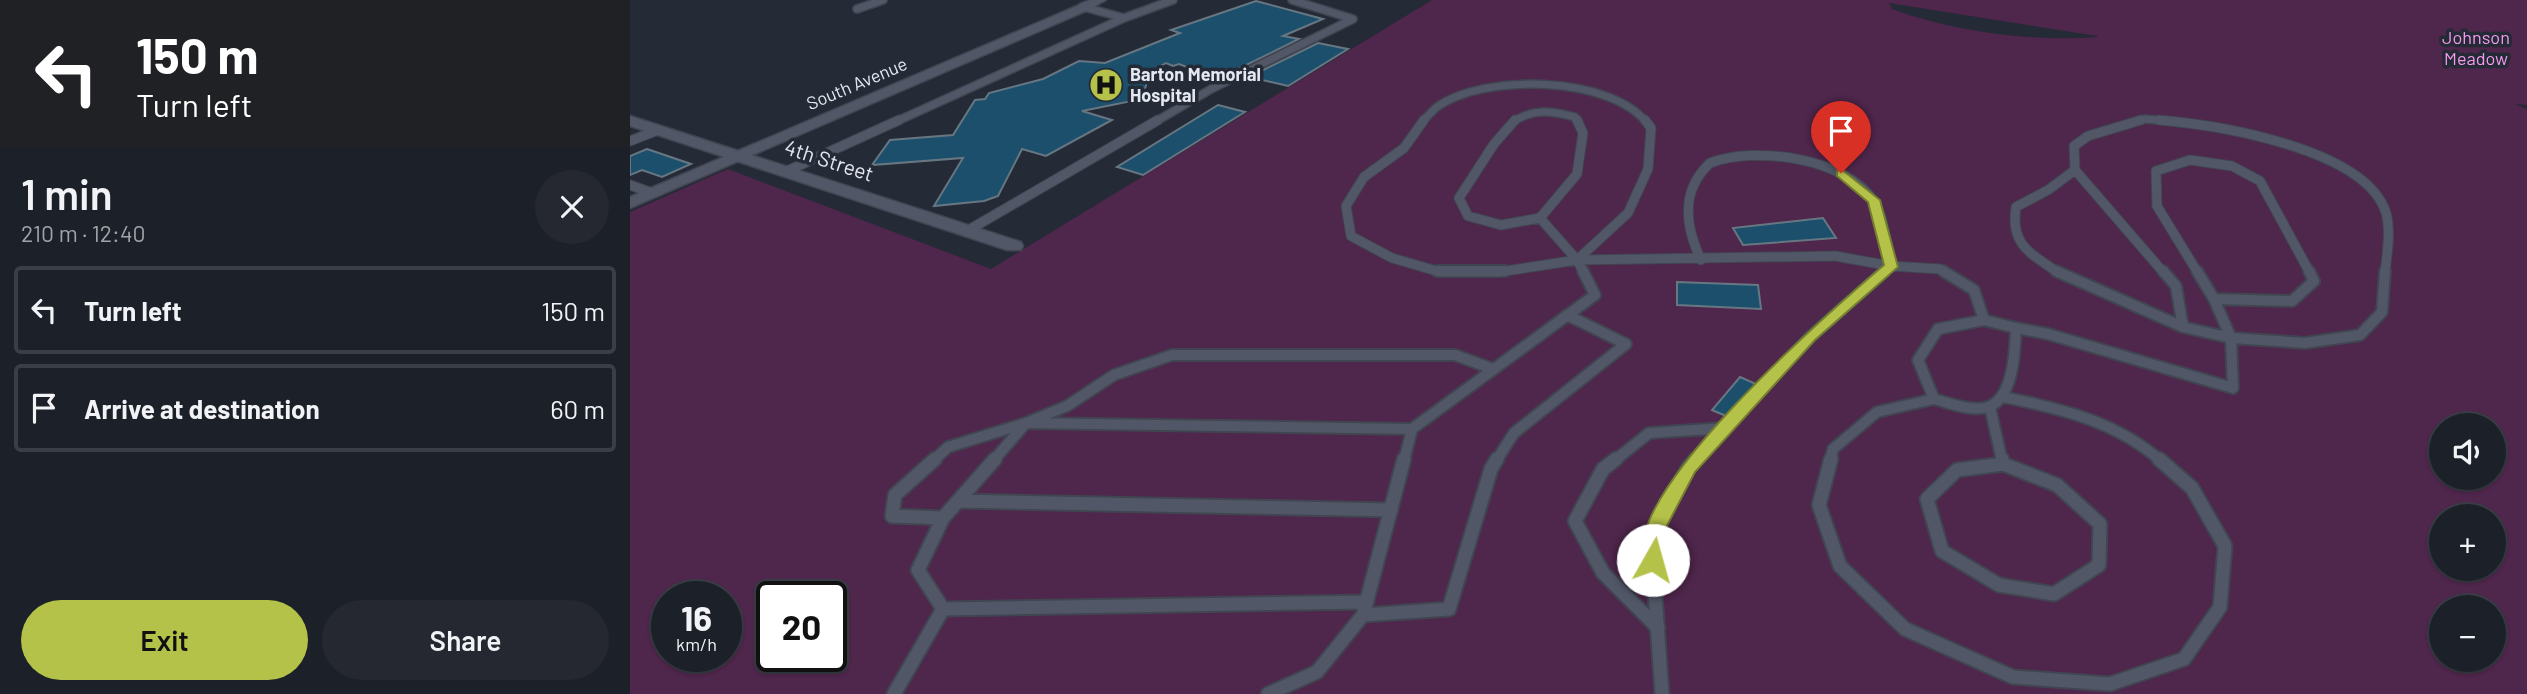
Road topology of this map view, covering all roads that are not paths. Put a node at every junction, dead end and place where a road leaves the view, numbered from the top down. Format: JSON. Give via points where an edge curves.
{"nodes":[{"id":1,"x":883,"y":0,"type":"edge"},
{"id":2,"x":1100,"y":0,"type":"edge"},
{"id":3,"x":1173,"y":0,"type":"edge"},
{"id":4,"x":1292,"y":0,"type":"edge"},
{"id":5,"x":1064,"y":2,"type":"dead end"},
{"id":6,"x":1084,"y":7,"type":"junction"},
{"id":7,"x":857,"y":9,"type":"dead end"},
{"id":8,"x":1124,"y":18,"type":"junction"},
{"id":9,"x":630,"y":121,"type":"edge"},
{"id":10,"x":658,"y":130,"type":"junction"},
{"id":11,"x":630,"y":141,"type":"edge"},
{"id":12,"x":738,"y":156,"type":"junction"},
{"id":13,"x":2075,"y":170,"type":"junction"},
{"id":14,"x":787,"y":171,"type":"junction"},
{"id":15,"x":630,"y":186,"type":"edge"},
{"id":16,"x":652,"y":193,"type":"junction"},
{"id":17,"x":630,"y":203,"type":"edge"},
{"id":18,"x":1540,"y":218,"type":"junction"},
{"id":19,"x":967,"y":231,"type":"junction"},
{"id":20,"x":1014,"y":246,"type":"dead end"},
{"id":21,"x":1577,"y":260,"type":"junction"},
{"id":22,"x":1701,"y":260,"type":"junction"},
{"id":23,"x":1891,"y":267,"type":"junction"},
{"id":24,"x":2214,"y":299,"type":"junction"},
{"id":25,"x":1567,"y":315,"type":"junction"},
{"id":26,"x":1984,"y":320,"type":"junction"},
{"id":27,"x":2183,"y":327,"type":"junction"},
{"id":28,"x":2016,"y":328,"type":"junction"},
{"id":29,"x":2231,"y":338,"type":"junction"},
{"id":30,"x":1493,"y":369,"type":"junction"},
{"id":31,"x":2003,"y":397,"type":"junction"},
{"id":32,"x":1934,"y":399,"type":"junction"},
{"id":33,"x":1990,"y":407,"type":"junction"},
{"id":34,"x":1026,"y":423,"type":"junction"},
{"id":35,"x":1725,"y":428,"type":"junction"},
{"id":36,"x":1412,"y":429,"type":"junction"},
{"id":37,"x":2003,"y":464,"type":"junction"},
{"id":38,"x":958,"y":501,"type":"junction"},
{"id":39,"x":1391,"y":510,"type":"junction"},
{"id":40,"x":943,"y":518,"type":"junction"},
{"id":41,"x":943,"y":609,"type":"junction"},
{"id":42,"x":1365,"y":609,"type":"junction"},
{"id":43,"x":1658,"y":628,"type":"junction"},
{"id":44,"x":894,"y":694,"type":"edge"},
{"id":45,"x":1268,"y":694,"type":"edge"},
{"id":46,"x":1662,"y":694,"type":"edge"}],
"edges":[{"from":1,"to":7,"type":"lane"},
{"from":2,"to":6,"type":"street","name":"South Avenue"},
{"from":3,"to":8,"type":"lane"},
{"from":4,"to":19,"type":"lane","via":[[1353,19],[1213,88]]},
{"from":5,"to":6,"type":"street"},
{"from":6,"to":8,"type":"lane"},
{"from":6,"to":12,"type":"street","name":"South Avenue"},
{"from":8,"to":14,"type":"lane"},
{"from":9,"to":10,"type":"street","name":"4th Street"},
{"from":10,"to":11,"type":"lane"},
{"from":10,"to":12,"type":"street","name":"4th Street"},
{"from":12,"to":14,"type":"street","name":"4th Street"},
{"from":12,"to":16,"type":"street","name":"South Avenue"},
{"from":13,"to":27,"type":"lane","via":[[2176,286]]},
{"from":13,"to":27,"type":"lane","via":[[2016,207],[2013,227],[2025,250],[2062,275]]},
{"from":13,"to":29,"type":"lane","via":[[2074,146],[2088,136],[2145,119],[2210,124],[2281,138],[2335,164],[2371,189],[2387,215],[2382,312],[2360,335],[2305,343]]},
{"from":14,"to":19,"type":"street","name":"4th Street"},
{"from":15,"to":16,"type":"lane"},
{"from":16,"to":17,"type":"street","name":"South Avenue"},
{"from":18,"to":18,"type":"lane","via":[[1577,174],[1583,133],[1575,117],[1553,111],[1514,120],[1460,198],[1468,216],[1501,225]]},
{"from":18,"to":21,"type":"lane"},
{"from":19,"to":20,"type":"street","name":"4th Street"},
{"from":21,"to":21,"type":"lane","via":[[1628,213],[1648,169],[1651,128],[1630,105],[1602,93],[1562,86],[1521,86],[1478,90],[1438,106],[1404,148],[1364,177],[1346,206],[1351,236],[1392,258],[1440,272],[1499,272]]},
{"from":21,"to":22,"type":"lane"},
{"from":21,"to":25,"type":"lane","via":[[1595,295]]},
{"from":22,"to":23,"type":"lane","via":[[1835,256]]},
{"from":22,"to":23,"type":"lane","via":[[1691,239],[1688,193],[1709,164],[1744,152],[1790,158],[1841,173],[1874,200]]},
{"from":23,"to":26,"type":"lane","via":[[1940,270],[1974,290]]},
{"from":23,"to":35,"type":"lane","via":[[1810,337]]},
{"from":24,"to":24,"type":"lane","via":[[2292,300],[2314,281],[2260,181],[2232,166],[2190,160],[2156,171],[2157,206]]},
{"from":24,"to":29,"type":"lane"},
{"from":25,"to":30,"type":"lane"},
{"from":25,"to":42,"type":"lane","via":[[1626,344],[1514,433],[1491,470],[1449,609]]},
{"from":26,"to":28,"type":"lane"},
{"from":26,"to":32,"type":"lane","via":[[1938,329],[1918,360]]},
{"from":27,"to":29,"type":"lane"},
{"from":28,"to":29,"type":"lane","via":[[2232,388]]},
{"from":28,"to":31,"type":"lane"},
{"from":30,"to":34,"type":"lane","via":[[1455,355],[1172,355],[1114,375],[1067,406]]},
{"from":30,"to":36,"type":"lane"},
{"from":31,"to":32,"type":"lane","via":[[2098,421],[2149,450],[2192,488],[2225,546],[2220,607],[2184,659],[2110,684],[2013,677],[1905,629],[1840,566],[1819,505],[1833,449],[1877,412]]},
{"from":31,"to":33,"type":"lane"},
{"from":32,"to":33,"type":"lane","via":[[1970,408]]},
{"from":33,"to":37,"type":"lane"},
{"from":34,"to":36,"type":"lane"},
{"from":34,"to":38,"type":"lane"},
{"from":34,"to":40,"type":"lane","via":[[948,447],[895,495],[892,516]]},
{"from":35,"to":43,"type":"lane","via":[[1688,468],[1651,537]]},
{"from":35,"to":43,"type":"lane","via":[[1649,433],[1603,468],[1575,521],[1603,573]]},
{"from":36,"to":39,"type":"lane"},
{"from":37,"to":37,"type":"lane","via":[[1957,470],[1927,499],[1942,551],[1999,586],[2054,594],[2099,565],[2100,524],[2072,492],[2037,473]]},
{"from":38,"to":39,"type":"lane"},
{"from":38,"to":40,"type":"lane"},
{"from":39,"to":42,"type":"lane"},
{"from":40,"to":41,"type":"lane","via":[[918,570]]},
{"from":41,"to":42,"type":"lane"},
{"from":41,"to":44,"type":"lane"},
{"from":42,"to":45,"type":"lane","via":[[1317,672]]},
{"from":43,"to":46,"type":"lane"}]}
